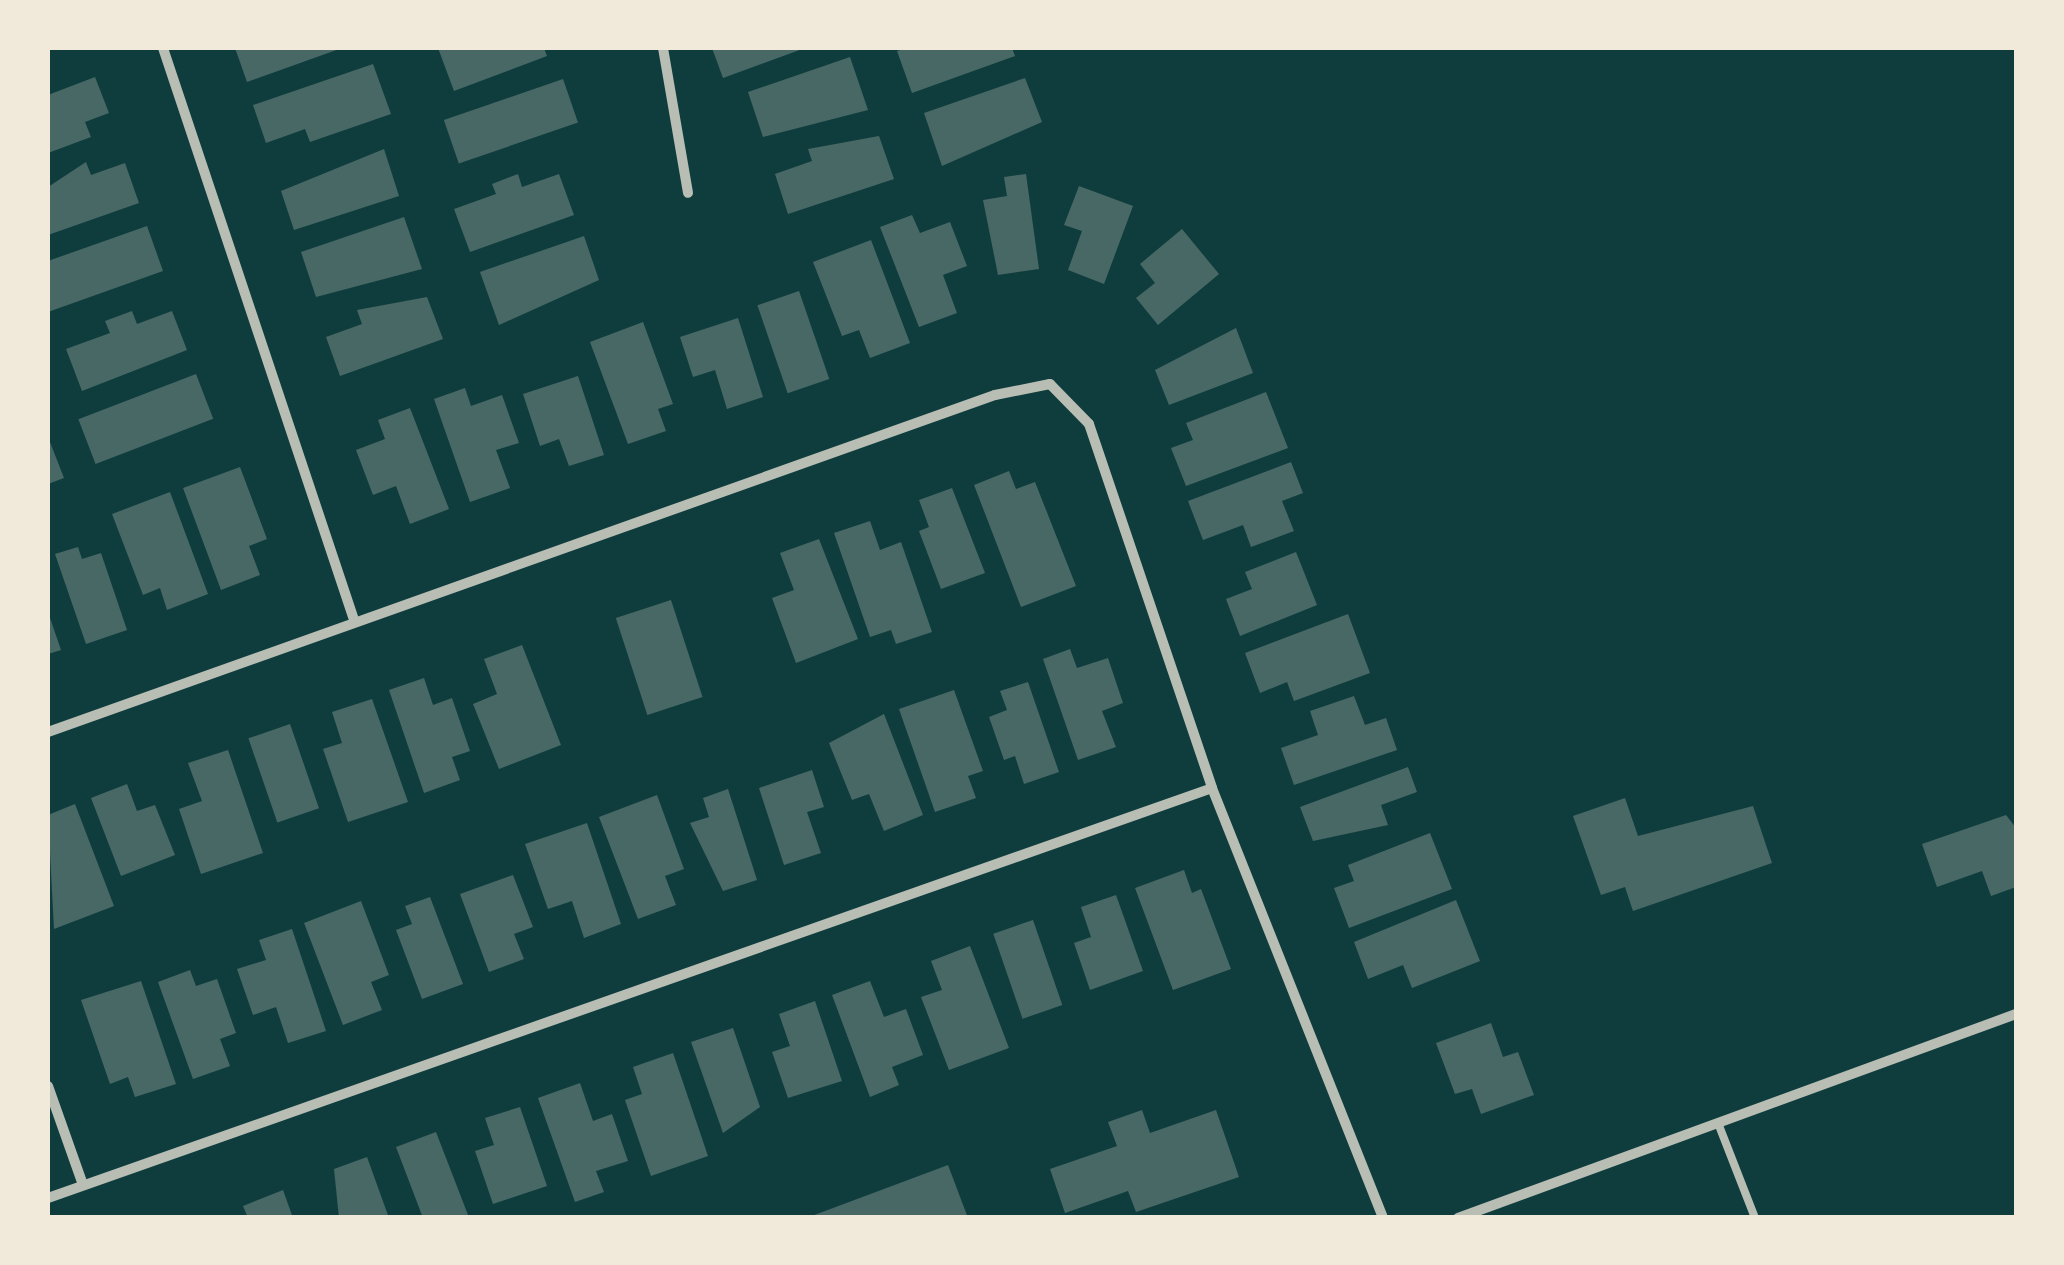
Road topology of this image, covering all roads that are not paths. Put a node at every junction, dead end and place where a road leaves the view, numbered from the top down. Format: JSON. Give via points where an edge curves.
{"nodes":[{"id":1,"x":163,"y":48,"type":"edge"},
{"id":2,"x":663,"y":48,"type":"edge"},
{"id":3,"x":688,"y":193,"type":"dead end"},
{"id":4,"x":354,"y":617,"type":"junction"},
{"id":5,"x":48,"y":732,"type":"edge"},
{"id":6,"x":1212,"y":788,"type":"junction"},
{"id":7,"x":2016,"y":1014,"type":"edge"},
{"id":8,"x":48,"y":1086,"type":"edge"},
{"id":9,"x":1718,"y":1123,"type":"junction"},
{"id":10,"x":84,"y":1185,"type":"junction"},
{"id":11,"x":48,"y":1198,"type":"edge"},
{"id":12,"x":1383,"y":1218,"type":"edge"},
{"id":13,"x":1458,"y":1218,"type":"edge"},
{"id":14,"x":1755,"y":1218,"type":"edge"}],
"edges":[{"from":1,"to":4,"type":"street"},
{"from":2,"to":3,"type":"street"},
{"from":4,"to":5,"type":"street"},
{"from":4,"to":6,"type":"street","via":[[995,395],[1050,384],[1089,424]]},
{"from":6,"to":10,"type":"street"},
{"from":6,"to":12,"type":"street"},
{"from":7,"to":9,"type":"street"},
{"from":8,"to":10,"type":"street"},
{"from":9,"to":13,"type":"street"},
{"from":9,"to":14,"type":"lane"},
{"from":10,"to":11,"type":"street"}]}
